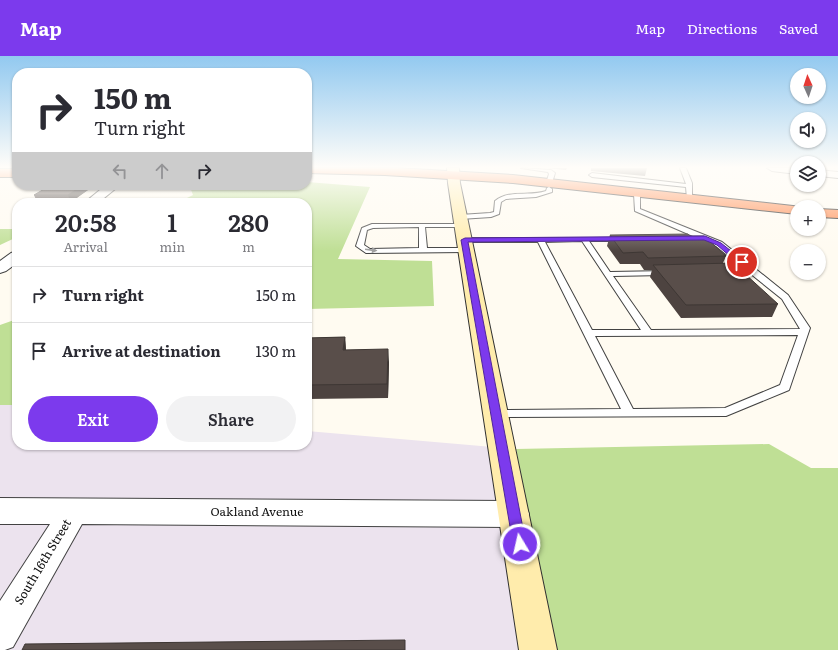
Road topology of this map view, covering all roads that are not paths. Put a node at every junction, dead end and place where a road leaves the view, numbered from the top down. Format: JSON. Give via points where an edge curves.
{"nodes":[{"id":1,"x":457,"y":196,"type":"edge"},
{"id":2,"x":520,"y":196,"type":"edge"},
{"id":3,"x":637,"y":196,"type":"edge"},
{"id":4,"x":658,"y":196,"type":"edge"},
{"id":5,"x":661,"y":196,"type":"edge"},
{"id":6,"x":712,"y":196,"type":"edge"},
{"id":7,"x":790,"y":209,"type":"edge"},
{"id":8,"x":826,"y":213,"type":"edge"},
{"id":9,"x":837,"y":215,"type":"edge"},
{"id":10,"x":422,"y":226,"type":"junction"},
{"id":11,"x":463,"y":233,"type":"junction"},
{"id":12,"x":682,"y":238,"type":"edge"},
{"id":13,"x":705,"y":238,"type":"junction"},
{"id":14,"x":584,"y":239,"type":"junction"},
{"id":15,"x":629,"y":239,"type":"edge"},
{"id":16,"x":541,"y":240,"type":"junction"},
{"id":17,"x":423,"y":250,"type":"junction"},
{"id":18,"x":12,"y":260,"type":"edge"},
{"id":19,"x":0,"y":268,"type":"edge"},
{"id":20,"x":753,"y":271,"type":"junction"},
{"id":21,"x":738,"y":272,"type":"edge"},
{"id":22,"x":669,"y":273,"type":"edge"},
{"id":23,"x":608,"y":274,"type":"junction"},
{"id":24,"x":804,"y":332,"type":"junction"},
{"id":25,"x":589,"y":333,"type":"junction"},
{"id":26,"x":648,"y":333,"type":"junction"},
{"id":27,"x":629,"y":413,"type":"junction"},
{"id":28,"x":496,"y":414,"type":"junction"},
{"id":29,"x":0,"y":511,"type":"edge"},
{"id":30,"x":74,"y":511,"type":"junction"},
{"id":31,"x":514,"y":514,"type":"junction"},
{"id":32,"x":0,"y":634,"type":"edge"},
{"id":33,"x":538,"y":650,"type":"edge"}],
"edges":[{"from":1,"to":11,"type":"main road"},
{"from":2,"to":11,"type":"lane","via":[[498,201],[498,212]]},
{"from":3,"to":13,"type":"lane","via":[[637,210]]},
{"from":4,"to":5,"type":"highway"},
{"from":6,"to":7,"type":"highway"},
{"from":8,"to":9,"type":"highway"},
{"from":10,"to":11,"type":"lane"},
{"from":10,"to":17,"type":"lane"},
{"from":10,"to":17,"type":"lane","one_way":true,"via":[[372,226],[362,232],[360,246],[363,249],[379,251]]},
{"from":11,"to":16,"type":"lane"},
{"from":11,"to":17,"type":"lane"},
{"from":11,"to":28,"type":"main road"},
{"from":12,"to":13,"type":"lane"},
{"from":13,"to":20,"type":"lane","via":[[719,244]]},
{"from":14,"to":15,"type":"lane"},
{"from":14,"to":16,"type":"lane"},
{"from":14,"to":23,"type":"lane"},
{"from":16,"to":25,"type":"lane"},
{"from":18,"to":19,"type":"street"},
{"from":20,"to":21,"type":"lane"},
{"from":20,"to":24,"type":"lane","via":[[785,297],[805,328]]},
{"from":22,"to":23,"type":"lane"},
{"from":23,"to":26,"type":"lane"},
{"from":24,"to":26,"type":"lane"},
{"from":24,"to":27,"type":"lane","via":[[785,387],[726,412]]},
{"from":25,"to":26,"type":"lane"},
{"from":25,"to":27,"type":"lane"},
{"from":27,"to":28,"type":"lane"},
{"from":28,"to":31,"type":"main road"},
{"from":29,"to":30,"type":"street","name":"Oakland Avenue"},
{"from":30,"to":31,"type":"street","name":"Oakland Avenue"},
{"from":30,"to":32,"type":"street","name":"South 16th Street"},
{"from":31,"to":33,"type":"main road"}]}
